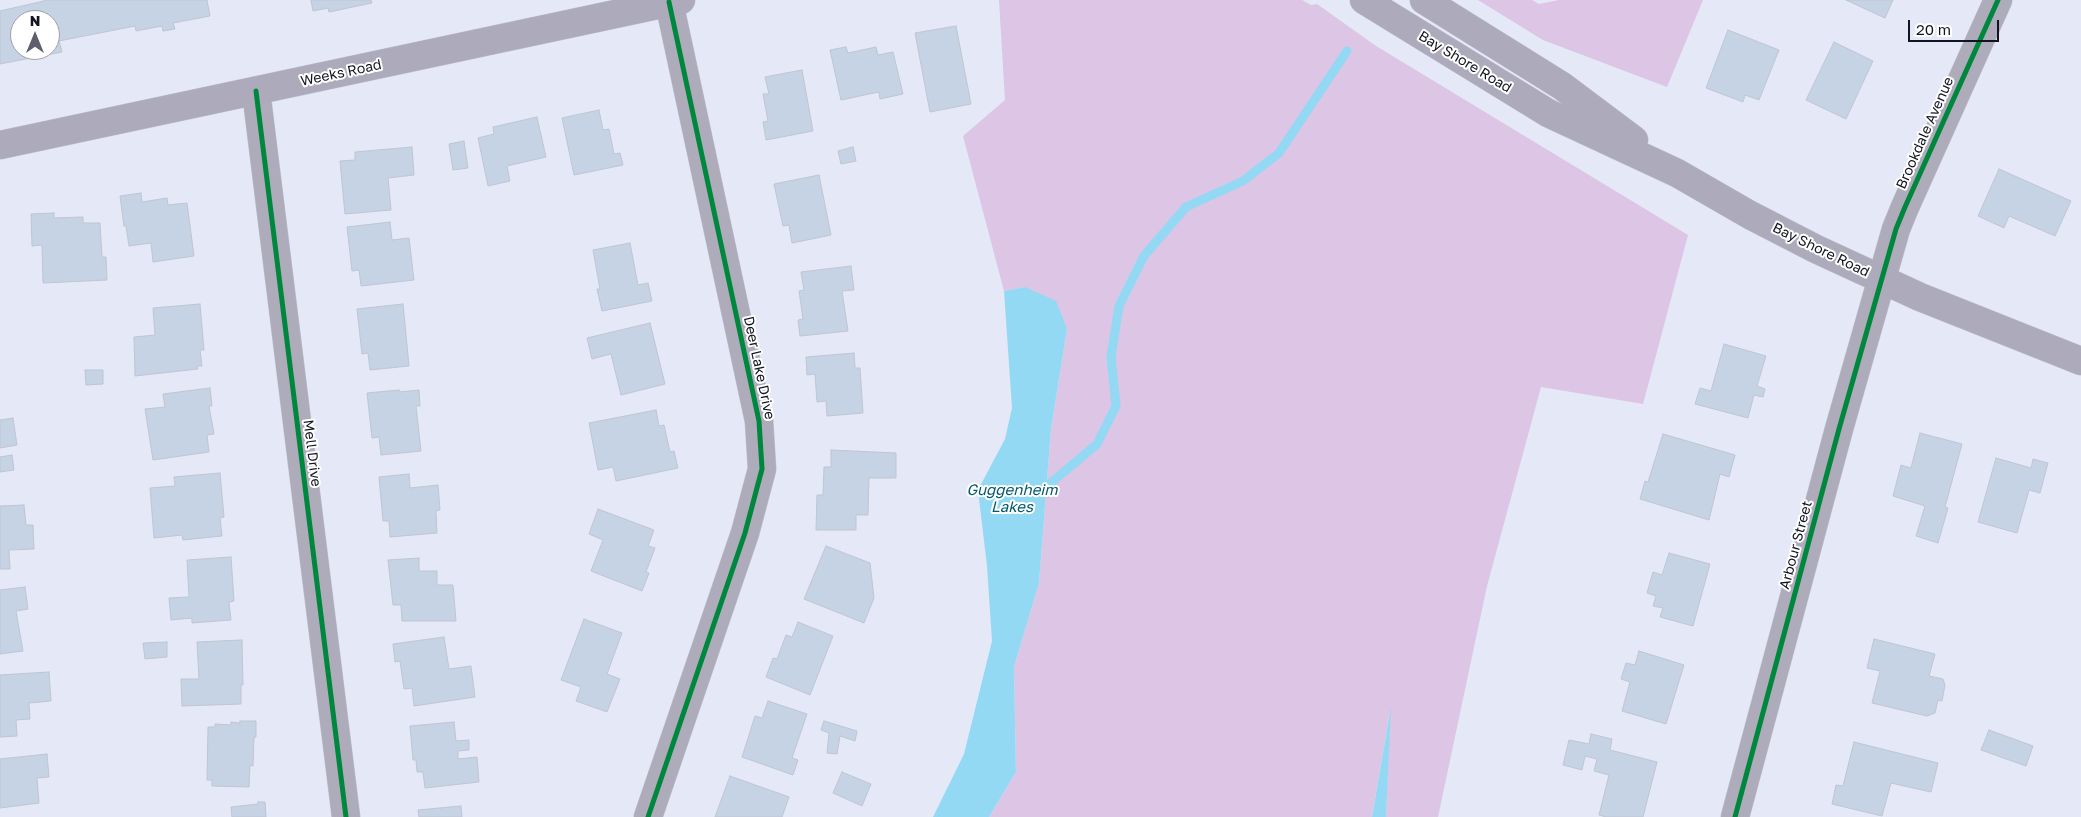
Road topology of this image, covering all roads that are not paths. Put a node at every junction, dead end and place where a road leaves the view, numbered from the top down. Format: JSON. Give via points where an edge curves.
{"nodes":[{"id":1,"x":1364,"y":0,"type":"edge"},
{"id":2,"x":1424,"y":0,"type":"edge"},
{"id":3,"x":1998,"y":0,"type":"edge"},
{"id":4,"x":675,"y":1,"type":"edge"},
{"id":5,"x":256,"y":91,"type":"junction"},
{"id":6,"x":0,"y":145,"type":"edge"},
{"id":7,"x":1677,"y":173,"type":"junction"},
{"id":8,"x":1882,"y":280,"type":"junction"},
{"id":9,"x":2081,"y":361,"type":"edge"},
{"id":10,"x":346,"y":817,"type":"edge"},
{"id":11,"x":648,"y":817,"type":"edge"},
{"id":12,"x":1735,"y":817,"type":"edge"}],
"edges":[{"from":1,"to":7,"type":"main road","name":"Bay Shore Road","via":[[1548,113]]},
{"from":2,"to":7,"type":"main road","name":"Bay Shore Road","via":[[1562,86]]},
{"from":3,"to":8,"type":"street","name":"Brookdale Avenue","via":[[1905,207]]},
{"from":4,"to":5,"type":"main road","name":"Weeks Road"},
{"from":4,"to":11,"type":"street","name":"Deer Lake Drive","via":[[759,421],[762,469],[745,533]]},
{"from":5,"to":6,"type":"main road","name":"Weeks Road"},
{"from":5,"to":10,"type":"street","name":"Mell Drive"},
{"from":7,"to":8,"type":"main road","name":"Bay Shore Road","via":[[1750,215]]},
{"from":8,"to":9,"type":"main road","name":"Bay Shore Road"},
{"from":8,"to":12,"type":"street","name":"Arbour Street"}]}
